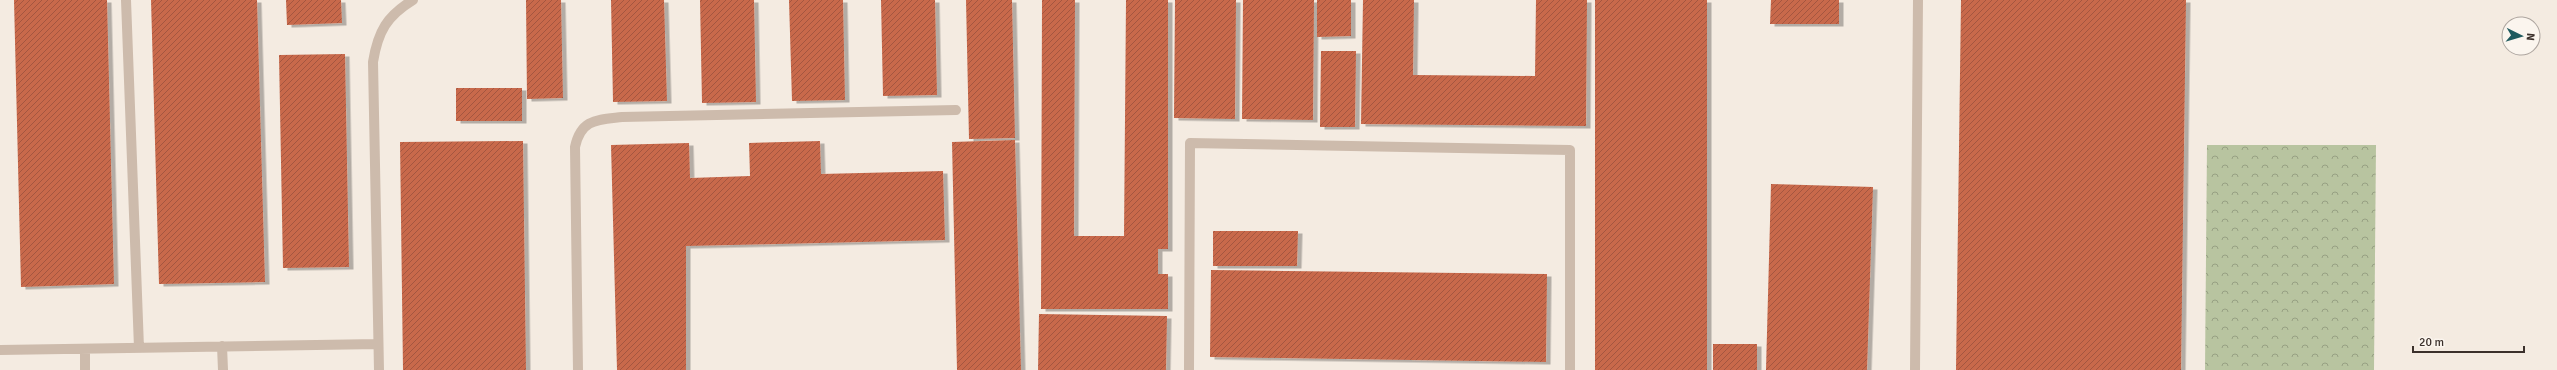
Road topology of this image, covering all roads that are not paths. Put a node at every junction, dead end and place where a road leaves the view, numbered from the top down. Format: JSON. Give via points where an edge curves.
{"nodes":[{"id":1,"x":126,"y":0,"type":"edge"},
{"id":2,"x":413,"y":0,"type":"edge"},
{"id":3,"x":1918,"y":0,"type":"edge"},
{"id":4,"x":956,"y":110,"type":"dead end"},
{"id":5,"x":378,"y":344,"type":"junction"},
{"id":6,"x":222,"y":346,"type":"junction"},
{"id":7,"x":139,"y":348,"type":"junction"},
{"id":8,"x":84,"y":349,"type":"junction"},
{"id":9,"x":0,"y":350,"type":"edge"},
{"id":10,"x":85,"y":370,"type":"edge"},
{"id":11,"x":223,"y":370,"type":"edge"},
{"id":12,"x":379,"y":370,"type":"edge"},
{"id":13,"x":578,"y":370,"type":"edge"},
{"id":14,"x":1189,"y":370,"type":"edge"},
{"id":15,"x":1570,"y":370,"type":"edge"},
{"id":16,"x":1915,"y":370,"type":"edge"}],
"edges":[{"from":1,"to":7,"type":"lane"},
{"from":2,"to":5,"type":"lane","via":[[398,9],[376,40],[373,62]]},
{"from":3,"to":16,"type":"lane"},
{"from":4,"to":13,"type":"lane","via":[[622,117],[587,124],[578,133],[574,147]]},
{"from":5,"to":6,"type":"lane"},
{"from":5,"to":12,"type":"lane"},
{"from":6,"to":7,"type":"lane"},
{"from":6,"to":11,"type":"lane"},
{"from":7,"to":8,"type":"lane"},
{"from":8,"to":9,"type":"lane"},
{"from":8,"to":10,"type":"lane"},
{"from":14,"to":15,"type":"lane","via":[[1190,143],[1570,150]]}]}
